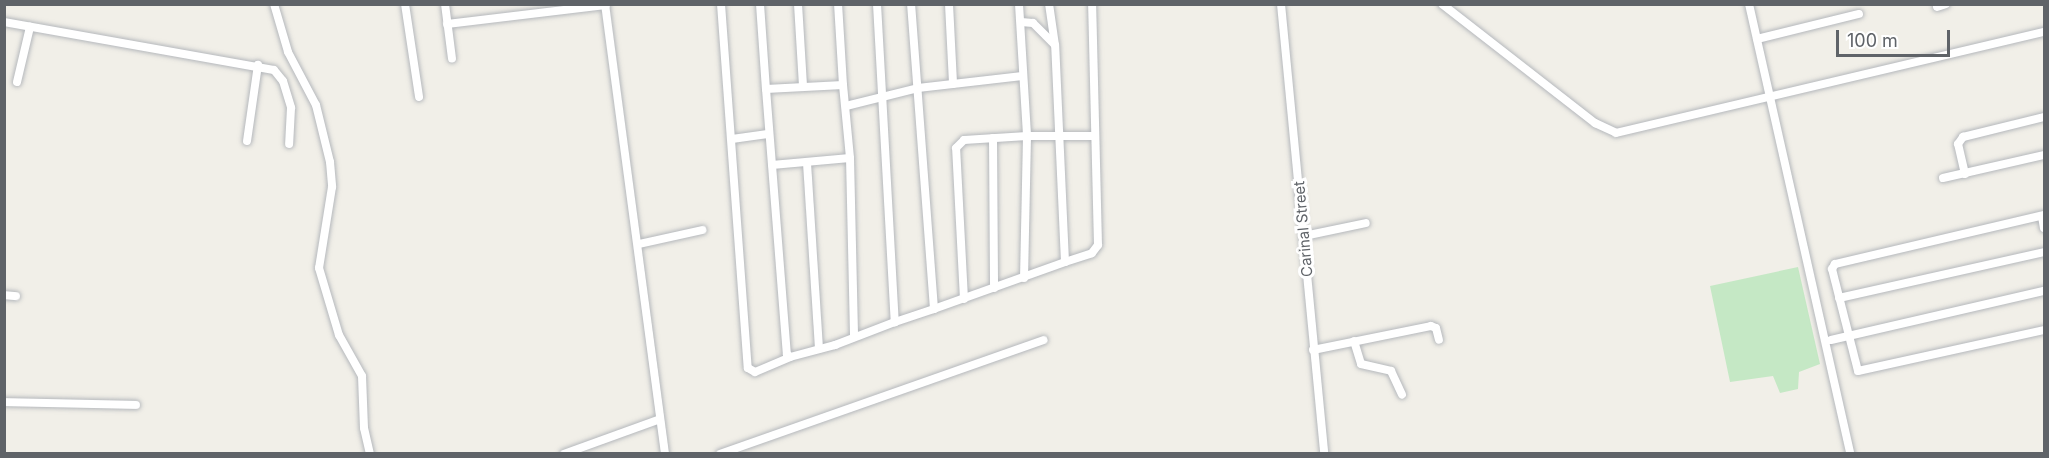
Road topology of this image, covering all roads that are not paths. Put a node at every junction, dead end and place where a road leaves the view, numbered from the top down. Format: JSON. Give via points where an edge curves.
{"nodes":[{"id":1,"x":274,"y":4,"type":"edge"},
{"id":2,"x":405,"y":4,"type":"edge"},
{"id":3,"x":445,"y":4,"type":"edge"},
{"id":4,"x":721,"y":4,"type":"edge"},
{"id":5,"x":760,"y":4,"type":"edge"},
{"id":6,"x":798,"y":4,"type":"edge"},
{"id":7,"x":838,"y":4,"type":"edge"},
{"id":8,"x":877,"y":4,"type":"edge"},
{"id":9,"x":911,"y":4,"type":"edge"},
{"id":10,"x":949,"y":4,"type":"edge"},
{"id":11,"x":1019,"y":4,"type":"edge"},
{"id":12,"x":1049,"y":4,"type":"edge"},
{"id":13,"x":1092,"y":4,"type":"edge"},
{"id":14,"x":1281,"y":4,"type":"edge"},
{"id":15,"x":1442,"y":4,"type":"edge"},
{"id":16,"x":1749,"y":4,"type":"edge"},
{"id":17,"x":606,"y":5,"type":"edge"},
{"id":18,"x":1859,"y":14,"type":"dead end"},
{"id":19,"x":4,"y":22,"type":"edge"},
{"id":20,"x":1021,"y":22,"type":"junction"},
{"id":21,"x":447,"y":24,"type":"junction"},
{"id":22,"x":30,"y":27,"type":"junction"},
{"id":23,"x":2044,"y":32,"type":"edge"},
{"id":24,"x":1757,"y":39,"type":"junction"},
{"id":25,"x":1055,"y":45,"type":"junction"},
{"id":26,"x":452,"y":59,"type":"dead end"},
{"id":27,"x":258,"y":65,"type":"junction"},
{"id":28,"x":1022,"y":76,"type":"junction"},
{"id":29,"x":17,"y":82,"type":"dead end"},
{"id":30,"x":952,"y":84,"type":"junction"},
{"id":31,"x":843,"y":85,"type":"junction"},
{"id":32,"x":802,"y":86,"type":"junction"},
{"id":33,"x":918,"y":88,"type":"junction"},
{"id":34,"x":766,"y":89,"type":"junction"},
{"id":35,"x":1769,"y":95,"type":"junction"},
{"id":36,"x":419,"y":97,"type":"dead end"},
{"id":37,"x":884,"y":98,"type":"junction"},
{"id":38,"x":846,"y":106,"type":"junction"},
{"id":39,"x":2044,"y":117,"type":"edge"},
{"id":40,"x":768,"y":134,"type":"junction"},
{"id":41,"x":1027,"y":136,"type":"junction"},
{"id":42,"x":1061,"y":136,"type":"junction"},
{"id":43,"x":1094,"y":136,"type":"junction"},
{"id":44,"x":993,"y":138,"type":"junction"},
{"id":45,"x":732,"y":139,"type":"junction"},
{"id":46,"x":247,"y":141,"type":"dead end"},
{"id":47,"x":289,"y":144,"type":"dead end"},
{"id":48,"x":2044,"y":155,"type":"edge"},
{"id":49,"x":850,"y":158,"type":"junction"},
{"id":50,"x":807,"y":163,"type":"junction"},
{"id":51,"x":772,"y":165,"type":"junction"},
{"id":52,"x":1965,"y":174,"type":"junction"},
{"id":53,"x":1943,"y":178,"type":"dead end"},
{"id":54,"x":2043,"y":215,"type":"edge"},
{"id":55,"x":1366,"y":223,"type":"dead end"},
{"id":56,"x":2044,"y":228,"type":"edge"},
{"id":57,"x":702,"y":230,"type":"dead end"},
{"id":58,"x":1304,"y":236,"type":"junction"},
{"id":59,"x":639,"y":244,"type":"junction"},
{"id":60,"x":2044,"y":252,"type":"edge"},
{"id":61,"x":1065,"y":262,"type":"junction"},
{"id":62,"x":1024,"y":278,"type":"junction"},
{"id":63,"x":994,"y":288,"type":"junction"},
{"id":64,"x":2044,"y":291,"type":"edge"},
{"id":65,"x":4,"y":295,"type":"edge"},
{"id":66,"x":16,"y":296,"type":"dead end"},
{"id":67,"x":1839,"y":298,"type":"junction"},
{"id":68,"x":964,"y":299,"type":"junction"},
{"id":69,"x":934,"y":309,"type":"junction"},
{"id":70,"x":895,"y":322,"type":"junction"},
{"id":71,"x":2044,"y":330,"type":"edge"},
{"id":72,"x":1847,"y":335,"type":"junction"},
{"id":73,"x":854,"y":337,"type":"junction"},
{"id":74,"x":1044,"y":340,"type":"dead end"},
{"id":75,"x":1439,"y":340,"type":"dead end"},
{"id":76,"x":1831,"y":340,"type":"dead end"},
{"id":77,"x":1354,"y":341,"type":"junction"},
{"id":78,"x":819,"y":349,"type":"junction"},
{"id":79,"x":1313,"y":350,"type":"junction"},
{"id":80,"x":790,"y":357,"type":"junction"},
{"id":81,"x":1401,"y":395,"type":"dead end"},
{"id":82,"x":4,"y":402,"type":"edge"},
{"id":83,"x":136,"y":405,"type":"dead end"},
{"id":84,"x":658,"y":420,"type":"junction"},
{"id":85,"x":370,"y":453,"type":"edge"},
{"id":86,"x":564,"y":453,"type":"edge"},
{"id":87,"x":665,"y":453,"type":"edge"},
{"id":88,"x":720,"y":453,"type":"edge"},
{"id":89,"x":1324,"y":453,"type":"edge"},
{"id":90,"x":1850,"y":453,"type":"edge"}],
"edges":[{"from":1,"to":85,"type":"street","via":[[288,52],[316,105],[330,162],[332,187],[319,268],[339,335],[362,376],[364,428]]},
{"from":2,"to":36,"type":"street"},
{"from":3,"to":21,"type":"street"},
{"from":4,"to":45,"type":"street"},
{"from":5,"to":34,"type":"street"},
{"from":6,"to":32,"type":"street"},
{"from":7,"to":31,"type":"street"},
{"from":8,"to":37,"type":"street"},
{"from":9,"to":33,"type":"street"},
{"from":10,"to":30,"type":"street"},
{"from":11,"to":20,"type":"street"},
{"from":12,"to":25,"type":"street"},
{"from":13,"to":43,"type":"street"},
{"from":14,"to":58,"type":"street","name":"Carinal Street"},
{"from":15,"to":35,"type":"street","via":[[1611,133]]},
{"from":16,"to":24,"type":"street"},
{"from":17,"to":21,"type":"street"},
{"from":17,"to":59,"type":"street"},
{"from":18,"to":24,"type":"street"},
{"from":19,"to":22,"type":"street"},
{"from":20,"to":25,"type":"street","via":[[1033,23]]},
{"from":20,"to":28,"type":"street"},
{"from":21,"to":26,"type":"street"},
{"from":22,"to":27,"type":"street"},
{"from":22,"to":29,"type":"street"},
{"from":23,"to":35,"type":"street"},
{"from":24,"to":35,"type":"street"},
{"from":25,"to":42,"type":"street"},
{"from":27,"to":46,"type":"street"},
{"from":27,"to":47,"type":"street","via":[[274,70],[283,81],[293,119]]},
{"from":28,"to":30,"type":"street"},
{"from":28,"to":41,"type":"street"},
{"from":30,"to":33,"type":"street"},
{"from":31,"to":32,"type":"street"},
{"from":31,"to":38,"type":"street"},
{"from":32,"to":34,"type":"street"},
{"from":33,"to":37,"type":"street"},
{"from":33,"to":69,"type":"street"},
{"from":34,"to":40,"type":"street"},
{"from":35,"to":90,"type":"street"},
{"from":37,"to":38,"type":"street"},
{"from":37,"to":70,"type":"street"},
{"from":38,"to":49,"type":"street"},
{"from":39,"to":52,"type":"street","via":[[1963,137],[1958,144]]},
{"from":40,"to":45,"type":"street"},
{"from":40,"to":51,"type":"street"},
{"from":41,"to":42,"type":"street"},
{"from":41,"to":44,"type":"street"},
{"from":41,"to":62,"type":"street"},
{"from":42,"to":43,"type":"street"},
{"from":42,"to":61,"type":"street"},
{"from":43,"to":61,"type":"street","via":[[1098,246],[1092,253]]},
{"from":44,"to":63,"type":"street"},
{"from":44,"to":68,"type":"street","via":[[964,140],[956,148]]},
{"from":45,"to":80,"type":"street","via":[[748,368],[755,372]]},
{"from":48,"to":52,"type":"street"},
{"from":49,"to":50,"type":"street"},
{"from":49,"to":73,"type":"street"},
{"from":50,"to":51,"type":"street"},
{"from":50,"to":78,"type":"street"},
{"from":51,"to":80,"type":"street","via":[[785,350]]},
{"from":52,"to":53,"type":"street"},
{"from":54,"to":56,"type":"street"},
{"from":54,"to":67,"type":"street","via":[[1835,264]]},
{"from":55,"to":58,"type":"street"},
{"from":57,"to":59,"type":"street"},
{"from":58,"to":79,"type":"street","name":"Carinal Street"},
{"from":59,"to":84,"type":"street"},
{"from":60,"to":67,"type":"street"},
{"from":61,"to":62,"type":"street"},
{"from":62,"to":63,"type":"street"},
{"from":63,"to":68,"type":"street"},
{"from":64,"to":72,"type":"street"},
{"from":65,"to":66,"type":"street"},
{"from":67,"to":72,"type":"street"},
{"from":68,"to":69,"type":"street"},
{"from":69,"to":70,"type":"street"},
{"from":70,"to":73,"type":"street"},
{"from":71,"to":72,"type":"street","via":[[1860,372],[1855,370]]},
{"from":72,"to":76,"type":"street"},
{"from":73,"to":78,"type":"street"},
{"from":74,"to":88,"type":"street"},
{"from":75,"to":77,"type":"street","via":[[1436,328],[1431,326]]},
{"from":77,"to":79,"type":"street"},
{"from":77,"to":81,"type":"street","via":[[1361,364],[1391,371]]},
{"from":78,"to":80,"type":"street"},
{"from":79,"to":89,"type":"street","name":"Carinal Street"},
{"from":82,"to":83,"type":"street"},
{"from":84,"to":86,"type":"street"},
{"from":84,"to":87,"type":"street"}]}
